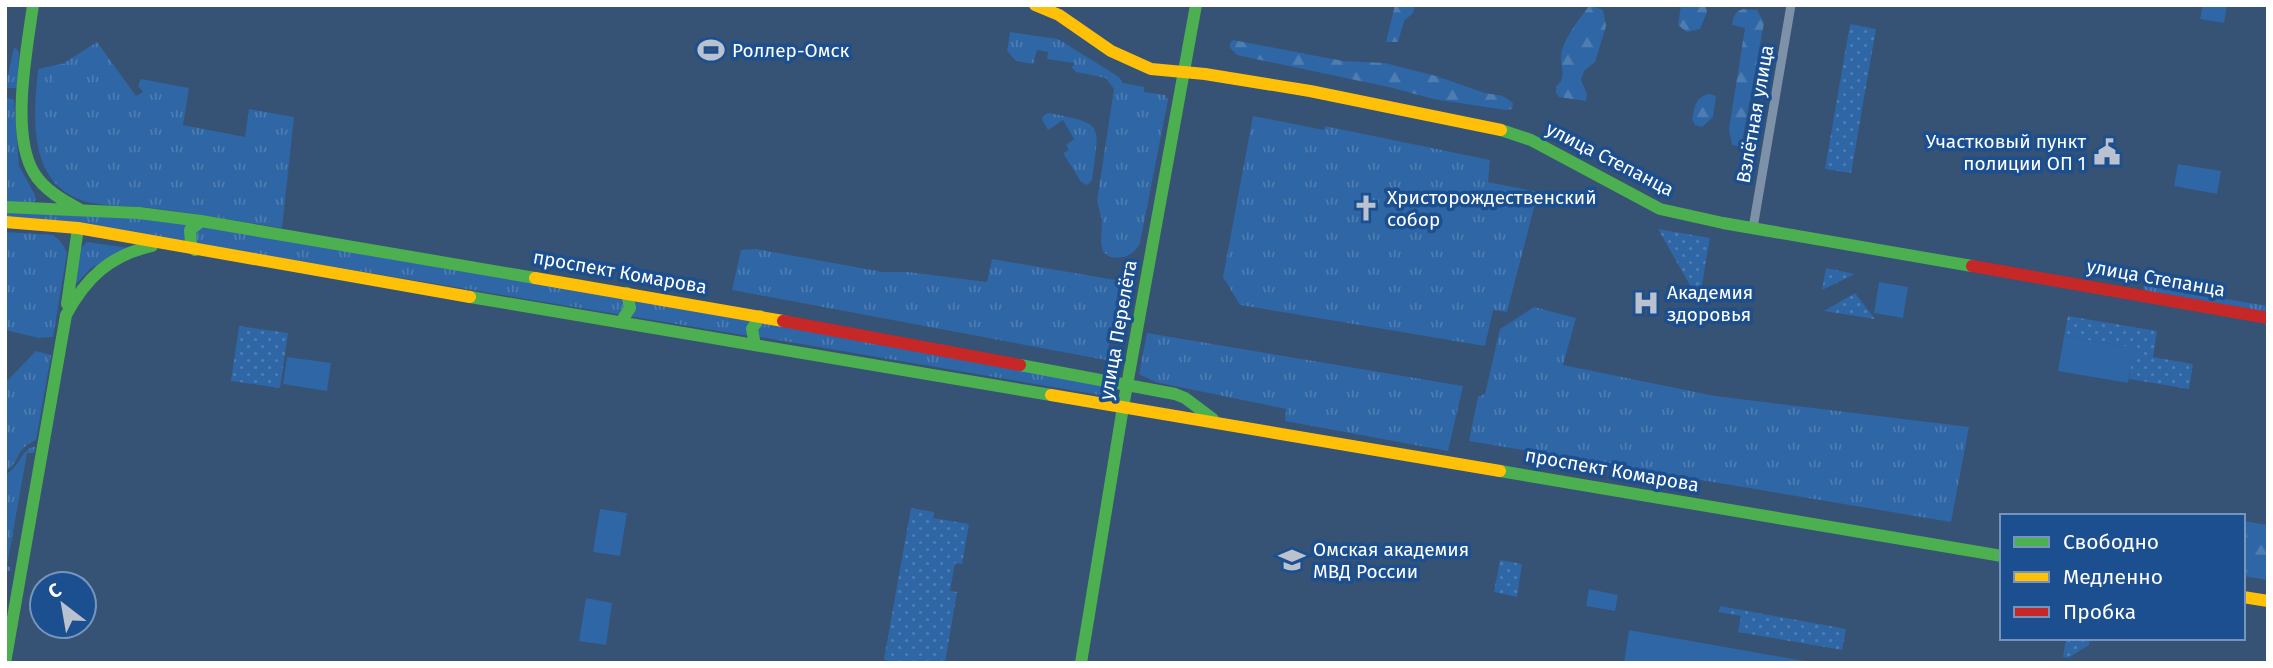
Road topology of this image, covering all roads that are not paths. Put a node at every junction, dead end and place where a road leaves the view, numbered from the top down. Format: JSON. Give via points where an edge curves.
{"nodes":[{"id":1,"x":33,"y":5,"type":"edge"},
{"id":2,"x":1035,"y":5,"type":"edge"},
{"id":3,"x":1196,"y":5,"type":"edge"},
{"id":4,"x":1791,"y":5,"type":"edge"},
{"id":5,"x":1184,"y":73,"type":"junction"},
{"id":6,"x":42,"y":183,"type":"junction"},
{"id":7,"x":5,"y":207,"type":"edge"},
{"id":8,"x":40,"y":209,"type":"junction"},
{"id":9,"x":81,"y":211,"type":"junction"},
{"id":10,"x":201,"y":221,"type":"junction"},
{"id":11,"x":5,"y":222,"type":"edge"},
{"id":12,"x":78,"y":228,"type":"junction"},
{"id":13,"x":1754,"y":229,"type":"junction"},
{"id":14,"x":163,"y":244,"type":"junction"},
{"id":15,"x":195,"y":250,"type":"junction"},
{"id":16,"x":627,"y":293,"type":"junction"},
{"id":17,"x":66,"y":315,"type":"junction"},
{"id":18,"x":760,"y":316,"type":"junction"},
{"id":19,"x":2268,"y":318,"type":"edge"},
{"id":20,"x":621,"y":322,"type":"junction"},
{"id":21,"x":755,"y":345,"type":"junction"},
{"id":22,"x":1127,"y":384,"type":"junction"},
{"id":23,"x":1123,"y":407,"type":"junction"},
{"id":24,"x":1216,"y":422,"type":"junction"},
{"id":25,"x":2000,"y":556,"type":"edge"},
{"id":26,"x":2245,"y":597,"type":"edge"},
{"id":27,"x":2268,"y":601,"type":"edge"},
{"id":28,"x":5,"y":663,"type":"edge"},
{"id":29,"x":1081,"y":663,"type":"edge"}],
"edges":[{"from":1,"to":6,"type":"main road","via":[[24,141],[26,158]]},
{"from":2,"to":5,"type":"main road","name":"улица Степанца","via":[[1059,15],[1134,63]]},
{"from":3,"to":5,"type":"main road","name":"улица Перелёта"},
{"from":4,"to":13,"type":"street","name":"Взлётная улица"},
{"from":5,"to":13,"type":"main road","name":"улица Степанца","via":[[1310,91],[1499,129],[1660,209]]},
{"from":5,"to":22,"type":"main road","name":"улица Перелёта"},
{"from":6,"to":8,"type":"main road","via":[[46,198]]},
{"from":6,"to":9,"type":"main road"},
{"from":7,"to":8,"type":"main road","name":"проспект Комарова"},
{"from":8,"to":9,"type":"main road","name":"проспект Комарова"},
{"from":9,"to":10,"type":"main road","name":"проспект Комарова"},
{"from":10,"to":15,"type":"main road","via":[[190,230]]},
{"from":10,"to":16,"type":"main road","name":"проспект Комарова"},
{"from":11,"to":12,"type":"main road","name":"проспект Комарова"},
{"from":12,"to":14,"type":"main road","name":"проспект Комарова"},
{"from":12,"to":17,"type":"main road"},
{"from":13,"to":19,"type":"main road","name":"улица Степанца"},
{"from":14,"to":15,"type":"main road","name":"проспект Комарова"},
{"from":14,"to":17,"type":"main road","via":[[138,248],[93,273]]},
{"from":15,"to":20,"type":"main road","name":"проспект Комарова"},
{"from":16,"to":18,"type":"main road","name":"проспект Комарова"},
{"from":16,"to":20,"type":"main road","via":[[631,304]]},
{"from":17,"to":28,"type":"main road"},
{"from":18,"to":21,"type":"main road","via":[[752,325]]},
{"from":18,"to":22,"type":"main road","name":"проспект Комарова"},
{"from":20,"to":21,"type":"main road","name":"проспект Комарова"},
{"from":21,"to":23,"type":"main road","name":"проспект Комарова"},
{"from":22,"to":23,"type":"main road","name":"улица Перелёта"},
{"from":22,"to":24,"type":"main road","name":"проспект Комарова","via":[[1185,398]]},
{"from":23,"to":24,"type":"main road","name":"проспект Комарова"},
{"from":23,"to":29,"type":"main road","name":"улица Перелёта"},
{"from":24,"to":25,"type":"main road","name":"проспект Комарова"},
{"from":26,"to":27,"type":"main road"}]}
